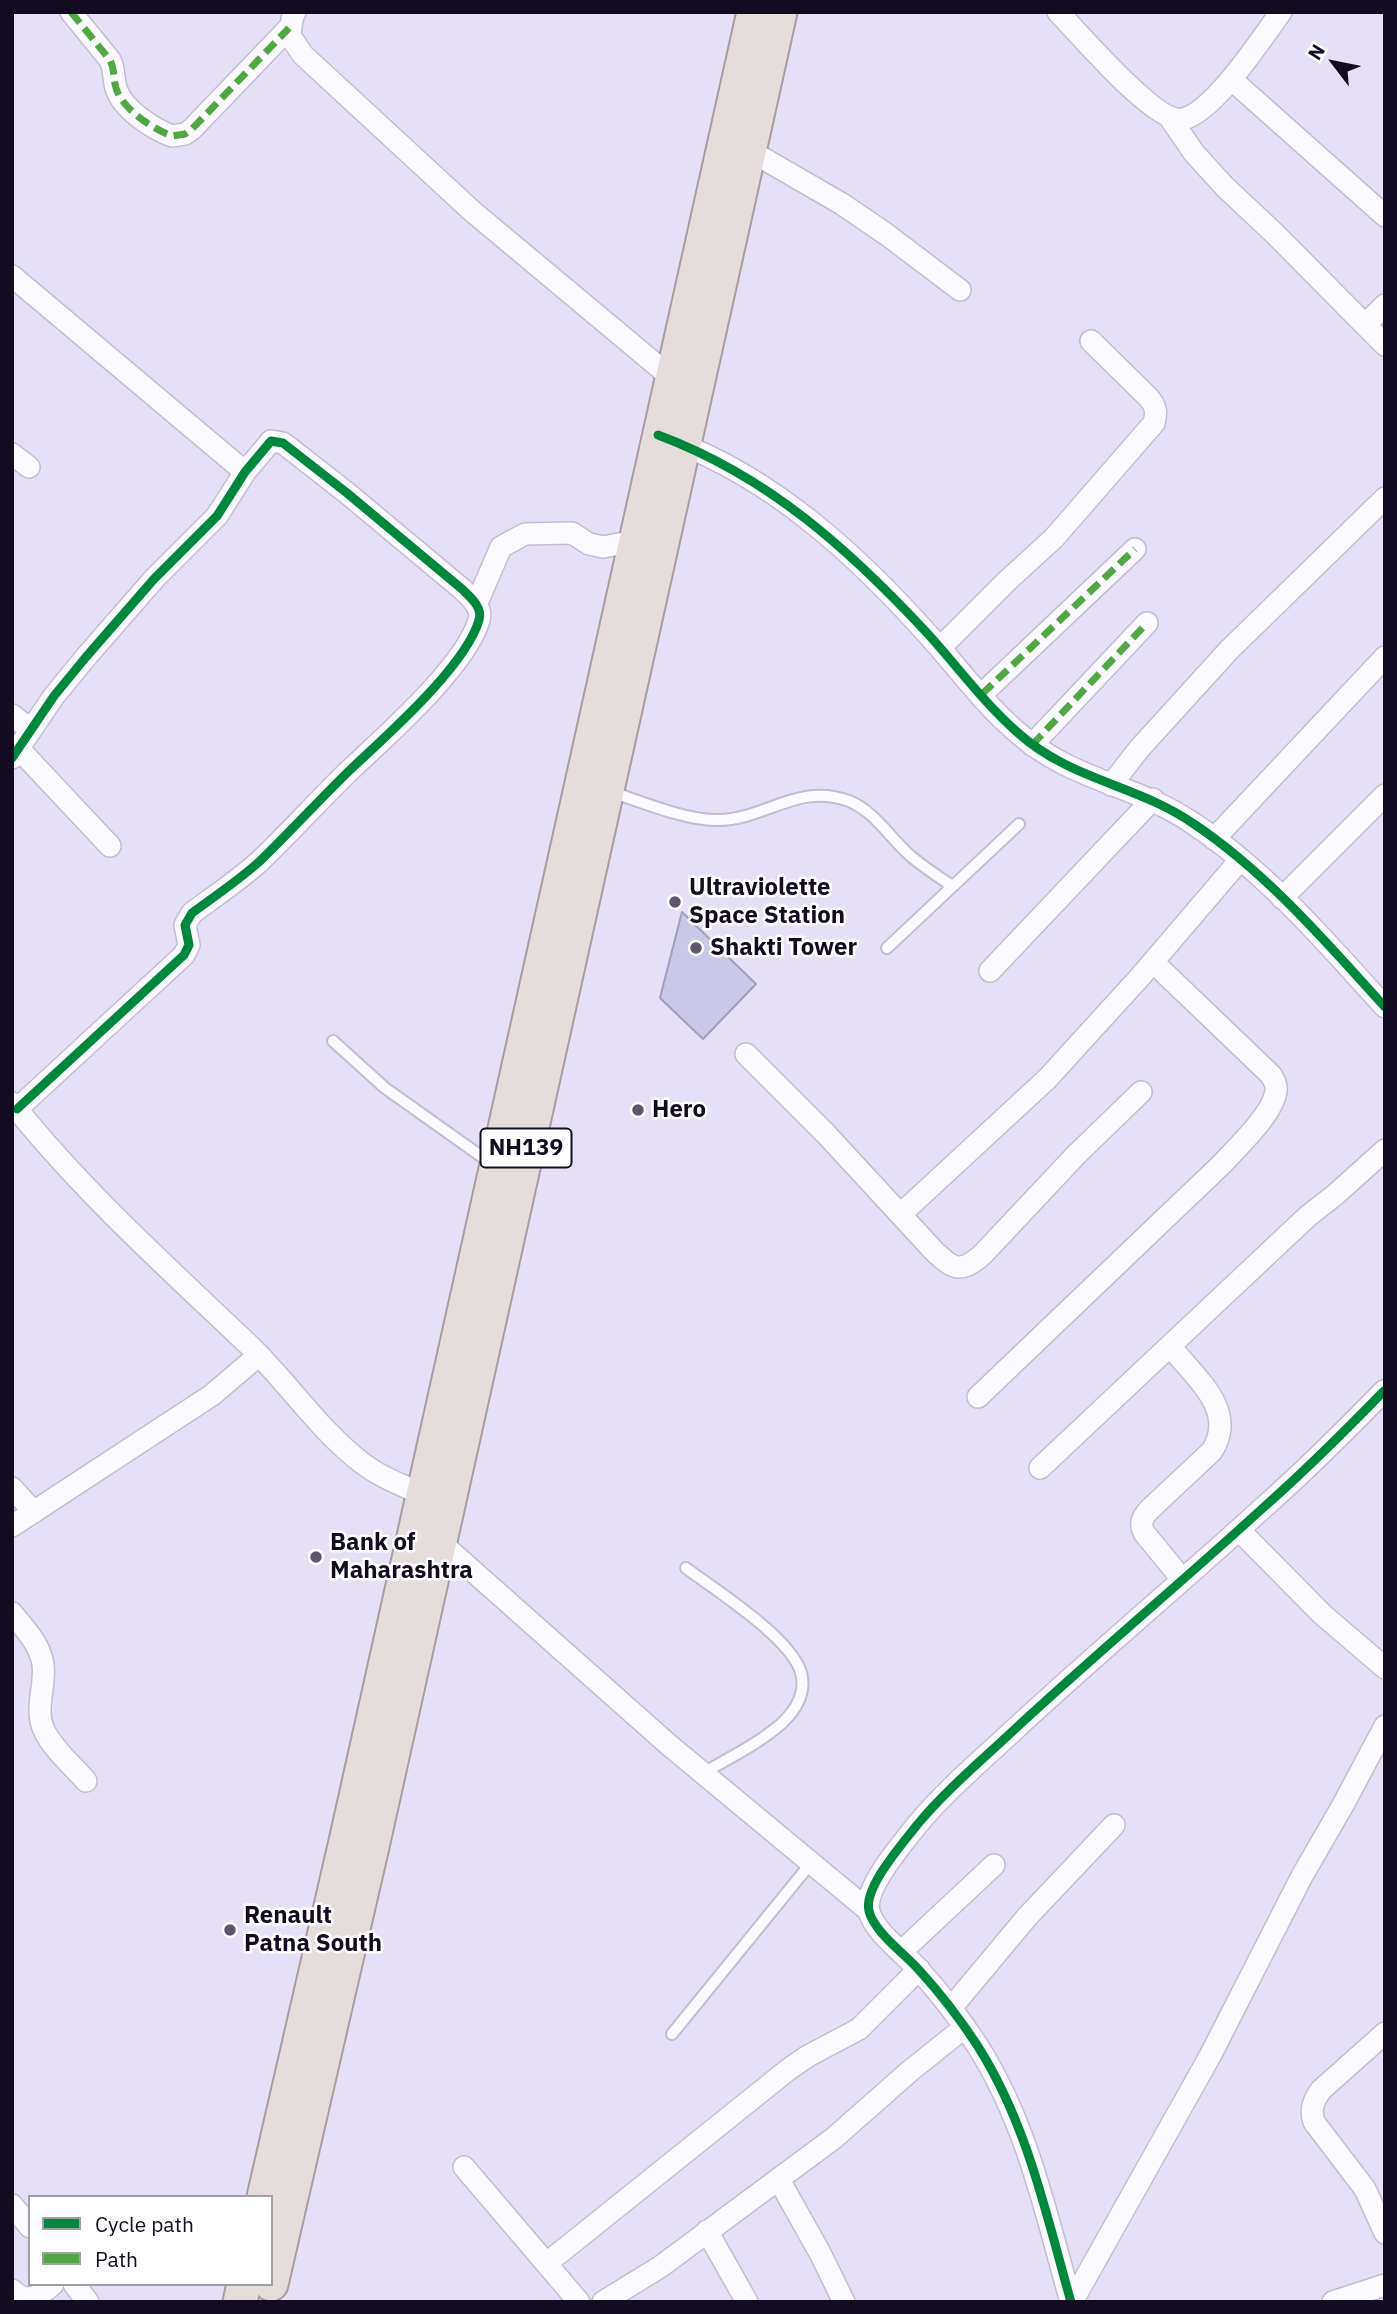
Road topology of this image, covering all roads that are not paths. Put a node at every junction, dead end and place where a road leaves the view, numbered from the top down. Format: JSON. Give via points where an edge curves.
{"nodes":[{"id":1,"x":71,"y":12,"type":"edge"},
{"id":2,"x":754,"y":12,"type":"edge"},
{"id":3,"x":780,"y":12,"type":"edge"},
{"id":4,"x":1058,"y":12,"type":"edge"},
{"id":5,"x":1281,"y":12,"type":"edge"},
{"id":6,"x":292,"y":20,"type":"edge"},
{"id":7,"x":1231,"y":79,"type":"junction"},
{"id":8,"x":1170,"y":118,"type":"junction"},
{"id":9,"x":737,"y":143,"type":"junction"},
{"id":10,"x":1385,"y":216,"type":"edge"},
{"id":11,"x":12,"y":276,"type":"edge"},
{"id":12,"x":960,"y":290,"type":"dead end"},
{"id":13,"x":1385,"y":305,"type":"edge"},
{"id":14,"x":1365,"y":325,"type":"junction"},
{"id":15,"x":1091,"y":341,"type":"dead end"},
{"id":16,"x":1385,"y":345,"type":"edge"},
{"id":17,"x":672,"y":378,"type":"junction"},
{"id":18,"x":671,"y":440,"type":"junction"},
{"id":19,"x":245,"y":472,"type":"junction"},
{"id":20,"x":1385,"y":498,"type":"edge"},
{"id":21,"x":635,"y":541,"type":"junction"},
{"id":22,"x":1135,"y":549,"type":"dead end"},
{"id":23,"x":476,"y":605,"type":"junction"},
{"id":24,"x":1147,"y":623,"type":"dead end"},
{"id":25,"x":940,"y":648,"type":"junction"},
{"id":26,"x":1385,"y":657,"type":"edge"},
{"id":27,"x":982,"y":694,"type":"junction"},
{"id":28,"x":12,"y":715,"type":"edge"},
{"id":29,"x":31,"y":730,"type":"junction"},
{"id":30,"x":1032,"y":745,"type":"junction"},
{"id":31,"x":16,"y":754,"type":"edge"},
{"id":32,"x":1111,"y":785,"type":"junction"},
{"id":33,"x":606,"y":790,"type":"junction"},
{"id":34,"x":1385,"y":795,"type":"edge"},
{"id":35,"x":1153,"y":799,"type":"junction"},
{"id":36,"x":1019,"y":824,"type":"dead end"},
{"id":37,"x":1214,"y":839,"type":"junction"},
{"id":38,"x":110,"y":846,"type":"dead end"},
{"id":39,"x":1240,"y":860,"type":"junction"},
{"id":40,"x":952,"y":886,"type":"junction"},
{"id":41,"x":1282,"y":898,"type":"junction"},
{"id":42,"x":887,"y":948,"type":"dead end"},
{"id":43,"x":1153,"y":962,"type":"junction"},
{"id":44,"x":990,"y":971,"type":"dead end"},
{"id":45,"x":1385,"y":1007,"type":"edge"},
{"id":46,"x":333,"y":1041,"type":"dead end"},
{"id":47,"x":746,"y":1054,"type":"dead end"},
{"id":48,"x":1141,"y":1092,"type":"dead end"},
{"id":49,"x":15,"y":1106,"type":"edge"},
{"id":50,"x":1385,"y":1150,"type":"edge"},
{"id":51,"x":508,"y":1172,"type":"junction"},
{"id":52,"x":902,"y":1213,"type":"junction"},
{"id":53,"x":1171,"y":1347,"type":"junction"},
{"id":54,"x":260,"y":1355,"type":"junction"},
{"id":55,"x":1384,"y":1391,"type":"edge"},
{"id":56,"x":978,"y":1397,"type":"dead end"},
{"id":57,"x":1040,"y":1468,"type":"dead end"},
{"id":58,"x":12,"y":1488,"type":"edge"},
{"id":59,"x":435,"y":1499,"type":"junction"},
{"id":60,"x":34,"y":1512,"type":"junction"},
{"id":61,"x":12,"y":1526,"type":"edge"},
{"id":62,"x":1239,"y":1530,"type":"junction"},
{"id":63,"x":439,"y":1541,"type":"junction"},
{"id":64,"x":686,"y":1568,"type":"dead end"},
{"id":65,"x":1182,"y":1579,"type":"junction"},
{"id":66,"x":12,"y":1612,"type":"edge"},
{"id":67,"x":1385,"y":1668,"type":"edge"},
{"id":68,"x":1385,"y":1726,"type":"edge"},
{"id":69,"x":703,"y":1773,"type":"junction"},
{"id":70,"x":86,"y":1781,"type":"dead end"},
{"id":71,"x":1114,"y":1825,"type":"dead end"},
{"id":72,"x":811,"y":1863,"type":"junction"},
{"id":73,"x":994,"y":1865,"type":"dead end"},
{"id":74,"x":868,"y":1910,"type":"junction"},
{"id":75,"x":901,"y":1952,"type":"junction"},
{"id":76,"x":919,"y":1969,"type":"junction"},
{"id":77,"x":951,"y":2008,"type":"junction"},
{"id":78,"x":965,"y":2027,"type":"junction"},
{"id":79,"x":1385,"y":2033,"type":"edge"},
{"id":80,"x":672,"y":2034,"type":"dead end"},
{"id":81,"x":305,"y":2080,"type":"junction"},
{"id":82,"x":464,"y":2167,"type":"dead end"},
{"id":83,"x":779,"y":2180,"type":"junction"},
{"id":84,"x":265,"y":2195,"type":"edge"},
{"id":85,"x":12,"y":2205,"type":"edge"},
{"id":86,"x":28,"y":2225,"type":"edge"},
{"id":87,"x":707,"y":2231,"type":"junction"},
{"id":88,"x":1385,"y":2233,"type":"edge"},
{"id":89,"x":547,"y":2263,"type":"junction"},
{"id":90,"x":273,"y":2272,"type":"edge"},
{"id":91,"x":1385,"y":2285,"type":"edge"},
{"id":92,"x":51,"y":2286,"type":"edge"},
{"id":93,"x":76,"y":2286,"type":"edge"},
{"id":94,"x":12,"y":2290,"type":"edge"},
{"id":95,"x":88,"y":2302,"type":"edge"},
{"id":96,"x":579,"y":2302,"type":"edge"},
{"id":97,"x":603,"y":2302,"type":"edge"},
{"id":98,"x":747,"y":2302,"type":"edge"},
{"id":99,"x":844,"y":2302,"type":"edge"},
{"id":100,"x":1071,"y":2302,"type":"edge"},
{"id":101,"x":1333,"y":2302,"type":"edge"}],
"edges":[{"from":1,"to":6,"type":"street","via":[[110,60],[121,98],[172,136],[192,129]]},
{"from":2,"to":9,"type":"highway","number":"NH139"},
{"from":3,"to":9,"type":"highway","number":"NH139"},
{"from":4,"to":8,"type":"street","via":[[1136,92]]},
{"from":5,"to":7,"type":"street"},
{"from":6,"to":17,"type":"street","via":[[290,36],[303,55],[472,211]]},
{"from":7,"to":8,"type":"street","via":[[1199,111],[1183,119]]},
{"from":7,"to":10,"type":"street"},
{"from":8,"to":14,"type":"street","via":[[1224,187]]},
{"from":9,"to":12,"type":"street","via":[[842,204]]},
{"from":9,"to":17,"type":"highway","number":"NH139"},
{"from":9,"to":18,"type":"highway","number":"NH139"},
{"from":11,"to":19,"type":"street"},
{"from":13,"to":14,"type":"street"},
{"from":14,"to":16,"type":"street"},
{"from":15,"to":25,"type":"street","via":[[1149,398],[1155,406],[1154,423],[1054,538]]},
{"from":17,"to":18,"type":"highway","number":"NH139"},
{"from":18,"to":21,"type":"highway","number":"NH139"},
{"from":18,"to":25,"type":"street","via":[[710,456],[795,509],[884,587]]},
{"from":18,"to":33,"type":"highway","number":"NH139"},
{"from":19,"to":23,"type":"street","via":[[271,441],[283,443]]},
{"from":19,"to":29,"type":"street","via":[[217,516],[153,579],[54,695]]},
{"from":20,"to":32,"type":"street","via":[[1229,650]]},
{"from":21,"to":23,"type":"street","via":[[603,547],[572,533],[525,534],[501,547]]},
{"from":21,"to":51,"type":"highway","number":"NH139"},
{"from":22,"to":27,"type":"street"},
{"from":23,"to":49,"type":"street","via":[[479,620],[433,688],[260,860],[192,913],[185,925],[189,945],[184,956]]},
{"from":24,"to":30,"type":"street"},
{"from":25,"to":27,"type":"street"},
{"from":26,"to":37,"type":"street"},
{"from":27,"to":30,"type":"street"},
{"from":28,"to":29,"type":"street"},
{"from":29,"to":31,"type":"street"},
{"from":30,"to":32,"type":"street","via":[[1075,771]]},
{"from":31,"to":38,"type":"street"},
{"from":32,"to":35,"type":"street"},
{"from":33,"to":40,"type":"lane","via":[[718,821],[808,796],[849,801]]},
{"from":33,"to":51,"type":"highway","number":"NH139"},
{"from":34,"to":41,"type":"street"},
{"from":35,"to":37,"type":"street"},
{"from":35,"to":44,"type":"street"},
{"from":36,"to":40,"type":"lane"},
{"from":37,"to":39,"type":"street"},
{"from":39,"to":41,"type":"street"},
{"from":39,"to":43,"type":"street"},
{"from":40,"to":42,"type":"lane"},
{"from":41,"to":45,"type":"street"},
{"from":43,"to":52,"type":"street","via":[[1047,1079]]},
{"from":43,"to":56,"type":"street","via":[[1271,1075],[1276,1093],[1255,1127],[1223,1163]]},
{"from":46,"to":51,"type":"lane","via":[[385,1088],[476,1155]]},
{"from":47,"to":52,"type":"street"},
{"from":48,"to":52,"type":"street","via":[[971,1265],[953,1267],[944,1261]]},
{"from":49,"to":54,"type":"street","via":[[145,1246]]},
{"from":50,"to":53,"type":"street","via":[[1308,1216]]},
{"from":51,"to":59,"type":"highway","number":"NH139"},
{"from":53,"to":57,"type":"street"},
{"from":53,"to":65,"type":"street","via":[[1221,1416],[1219,1441],[1212,1451],[1149,1510],[1141,1526]]},
{"from":54,"to":59,"type":"street","via":[[352,1455],[380,1475]]},
{"from":54,"to":60,"type":"street","via":[[212,1395]]},
{"from":55,"to":62,"type":"street"},
{"from":58,"to":60,"type":"street"},
{"from":59,"to":63,"type":"highway","number":"NH139"},
{"from":59,"to":81,"type":"highway","number":"NH139"},
{"from":60,"to":61,"type":"street"},
{"from":62,"to":65,"type":"street"},
{"from":62,"to":67,"type":"street","via":[[1323,1615]]},
{"from":63,"to":69,"type":"street"},
{"from":63,"to":81,"type":"highway","number":"NH139"},
{"from":64,"to":69,"type":"lane","via":[[779,1640],[802,1675],[803,1691],[782,1723]]},
{"from":65,"to":74,"type":"street","via":[[1100,1650],[928,1814],[874,1884]]},
{"from":66,"to":70,"type":"street","via":[[31,1636],[43,1665],[40,1705],[44,1731]]},
{"from":68,"to":100,"type":"street","via":[[1210,2056]]},
{"from":69,"to":72,"type":"street"},
{"from":71,"to":77,"type":"street","via":[[1027,1917]]},
{"from":72,"to":74,"type":"street"},
{"from":72,"to":80,"type":"lane"},
{"from":73,"to":75,"type":"street"},
{"from":74,"to":75,"type":"street"},
{"from":75,"to":76,"type":"street"},
{"from":76,"to":77,"type":"street"},
{"from":76,"to":89,"type":"street","via":[[859,2029],[789,2069]]},
{"from":77,"to":78,"type":"street"},
{"from":78,"to":83,"type":"street"},
{"from":78,"to":100,"type":"street","via":[[1017,2122]]},
{"from":79,"to":88,"type":"street","via":[[1321,2090],[1311,2114],[1365,2189]]},
{"from":81,"to":84,"type":"highway","number":"NH139"},
{"from":81,"to":90,"type":"highway","number":"NH139"},
{"from":82,"to":89,"type":"street"},
{"from":83,"to":87,"type":"street"},
{"from":83,"to":99,"type":"street"},
{"from":85,"to":86,"type":"street"},
{"from":87,"to":97,"type":"street"},
{"from":87,"to":98,"type":"street"},
{"from":89,"to":96,"type":"street"},
{"from":91,"to":101,"type":"street"},
{"from":92,"to":94,"type":"street","via":[[27,2299]]},
{"from":93,"to":95,"type":"street"}]}
